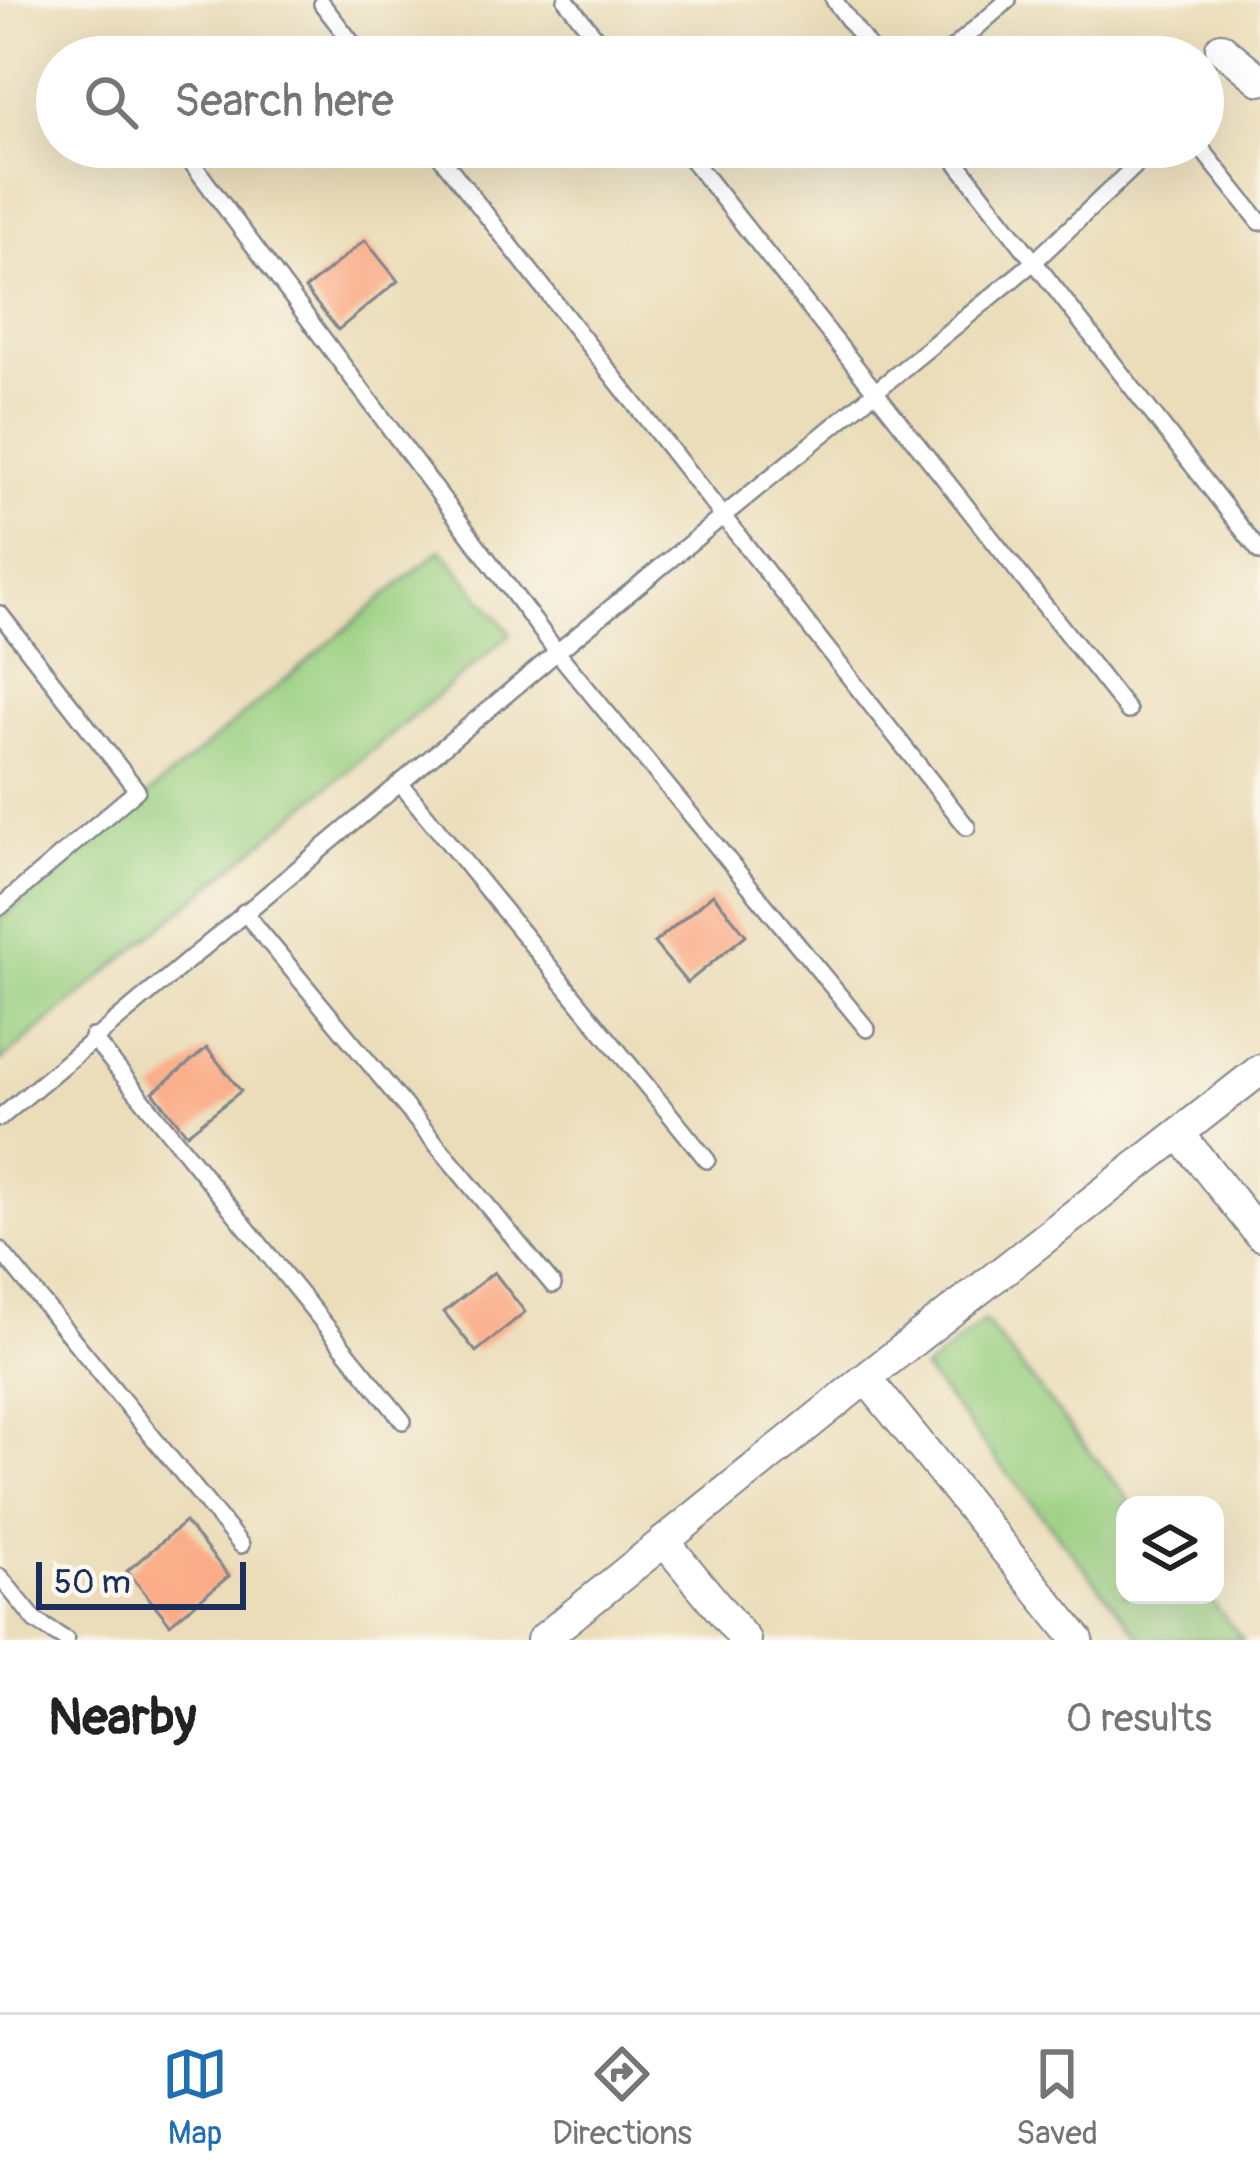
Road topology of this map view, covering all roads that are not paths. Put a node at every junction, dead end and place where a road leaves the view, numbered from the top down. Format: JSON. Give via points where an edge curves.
{"nodes":[{"id":1,"x":566,"y":0,"type":"edge"},
{"id":2,"x":834,"y":0,"type":"edge"},
{"id":3,"x":1008,"y":0,"type":"edge"},
{"id":4,"x":322,"y":4,"type":"dead end"},
{"id":5,"x":347,"y":36,"type":"edge"},
{"id":6,"x":594,"y":36,"type":"edge"},
{"id":7,"x":861,"y":36,"type":"edge"},
{"id":8,"x":967,"y":36,"type":"edge"},
{"id":9,"x":1224,"y":50,"type":"edge"},
{"id":10,"x":1260,"y":80,"type":"edge"},
{"id":11,"x":196,"y":168,"type":"edge"},
{"id":12,"x":449,"y":168,"type":"edge"},
{"id":13,"x":699,"y":168,"type":"edge"},
{"id":14,"x":962,"y":168,"type":"edge"},
{"id":15,"x":1133,"y":168,"type":"edge"},
{"id":16,"x":1217,"y":168,"type":"edge"},
{"id":17,"x":1260,"y":222,"type":"edge"},
{"id":18,"x":1035,"y":261,"type":"junction"},
{"id":19,"x":876,"y":391,"type":"junction"},
{"id":20,"x":722,"y":518,"type":"junction"},
{"id":21,"x":1260,"y":552,"type":"edge"},
{"id":22,"x":0,"y":614,"type":"edge"},
{"id":23,"x":556,"y":652,"type":"junction"},
{"id":24,"x":1128,"y":711,"type":"dead end"},
{"id":25,"x":400,"y":783,"type":"junction"},
{"id":26,"x":967,"y":827,"type":"dead end"},
{"id":27,"x":0,"y":907,"type":"edge"},
{"id":28,"x":244,"y":912,"type":"junction"},
{"id":29,"x":867,"y":1029,"type":"dead end"},
{"id":30,"x":92,"y":1037,"type":"junction"},
{"id":31,"x":1260,"y":1070,"type":"edge"},
{"id":32,"x":0,"y":1118,"type":"edge"},
{"id":33,"x":1181,"y":1136,"type":"junction"},
{"id":34,"x":706,"y":1160,"type":"dead end"},
{"id":35,"x":1260,"y":1234,"type":"edge"},
{"id":36,"x":0,"y":1250,"type":"edge"},
{"id":37,"x":553,"y":1285,"type":"dead end"},
{"id":38,"x":866,"y":1378,"type":"junction"},
{"id":39,"x":403,"y":1421,"type":"dead end"},
{"id":40,"x":664,"y":1541,"type":"junction"},
{"id":41,"x":241,"y":1545,"type":"dead end"},
{"id":42,"x":0,"y":1577,"type":"edge"},
{"id":43,"x":67,"y":1640,"type":"edge"},
{"id":44,"x":542,"y":1640,"type":"edge"},
{"id":45,"x":745,"y":1640,"type":"edge"},
{"id":46,"x":1078,"y":1640,"type":"edge"}],
"edges":[{"from":1,"to":6,"type":"lane"},
{"from":2,"to":7,"type":"lane"},
{"from":3,"to":8,"type":"lane"},
{"from":4,"to":5,"type":"lane"},
{"from":9,"to":10,"type":"street"},
{"from":11,"to":23,"type":"lane"},
{"from":12,"to":20,"type":"lane"},
{"from":13,"to":19,"type":"lane"},
{"from":14,"to":18,"type":"lane"},
{"from":15,"to":18,"type":"lane"},
{"from":16,"to":17,"type":"lane"},
{"from":18,"to":19,"type":"lane"},
{"from":18,"to":21,"type":"lane"},
{"from":19,"to":20,"type":"lane"},
{"from":19,"to":24,"type":"lane"},
{"from":20,"to":23,"type":"lane"},
{"from":20,"to":26,"type":"lane"},
{"from":22,"to":27,"type":"lane","via":[[137,790]]},
{"from":23,"to":25,"type":"lane"},
{"from":23,"to":29,"type":"lane"},
{"from":25,"to":28,"type":"lane"},
{"from":25,"to":34,"type":"lane"},
{"from":28,"to":30,"type":"lane"},
{"from":28,"to":37,"type":"lane"},
{"from":30,"to":32,"type":"lane"},
{"from":30,"to":39,"type":"lane"},
{"from":31,"to":33,"type":"street"},
{"from":33,"to":35,"type":"street"},
{"from":33,"to":38,"type":"street"},
{"from":36,"to":41,"type":"lane"},
{"from":38,"to":40,"type":"street"},
{"from":38,"to":46,"type":"street"},
{"from":40,"to":44,"type":"street"},
{"from":40,"to":45,"type":"street"},
{"from":42,"to":43,"type":"lane","via":[[36,1621]]}]}
